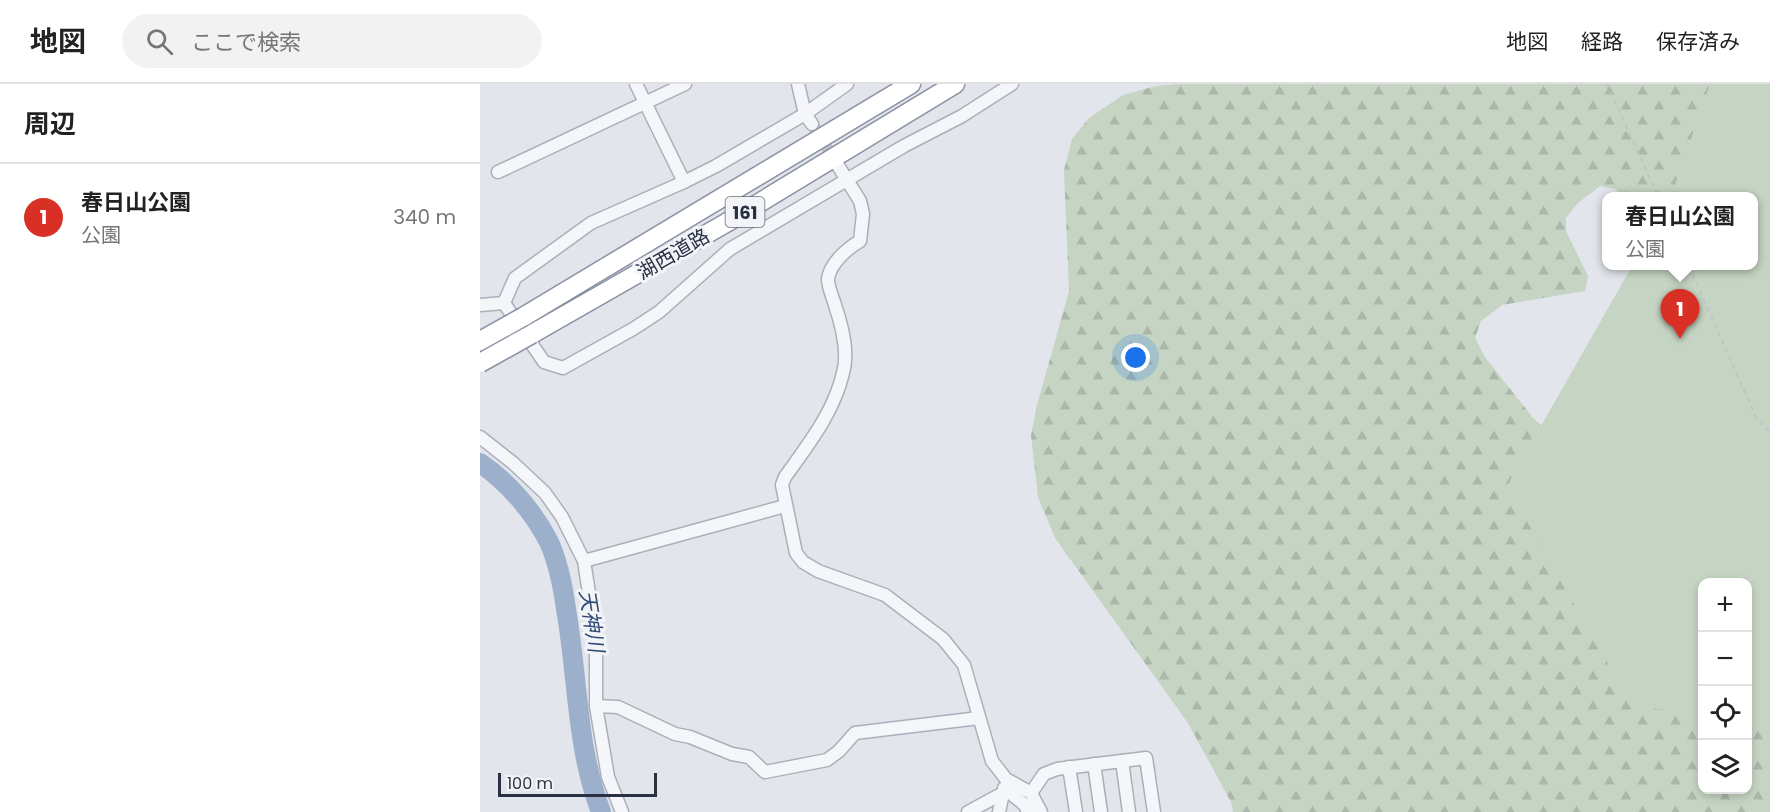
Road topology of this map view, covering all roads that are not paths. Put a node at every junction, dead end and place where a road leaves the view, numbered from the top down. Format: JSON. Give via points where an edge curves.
{"nodes":[{"id":1,"x":636,"y":84,"type":"edge"},
{"id":2,"x":686,"y":84,"type":"edge"},
{"id":3,"x":798,"y":84,"type":"edge"},
{"id":4,"x":847,"y":84,"type":"edge"},
{"id":5,"x":911,"y":84,"type":"edge"},
{"id":6,"x":955,"y":84,"type":"edge"},
{"id":7,"x":1012,"y":84,"type":"edge"},
{"id":8,"x":646,"y":104,"type":"junction"},
{"id":9,"x":808,"y":119,"type":"junction"},
{"id":10,"x":837,"y":164,"type":"tunnel mouth"},
{"id":11,"x":498,"y":172,"type":"dead end"},
{"id":12,"x":846,"y":179,"type":"junction"},
{"id":13,"x":684,"y":182,"type":"junction"},
{"id":14,"x":504,"y":303,"type":"junction"},
{"id":15,"x":480,"y":305,"type":"edge"},
{"id":16,"x":480,"y":341,"type":"edge"},
{"id":17,"x":480,"y":363,"type":"edge"},
{"id":18,"x":480,"y":437,"type":"edge"},
{"id":19,"x":785,"y":506,"type":"junction"},
{"id":20,"x":584,"y":561,"type":"junction"},
{"id":21,"x":596,"y":706,"type":"junction"},
{"id":22,"x":979,"y":718,"type":"junction"},
{"id":23,"x":1122,"y":760,"type":"junction"},
{"id":24,"x":1094,"y":764,"type":"junction"},
{"id":25,"x":1069,"y":768,"type":"junction"},
{"id":26,"x":1004,"y":787,"type":"junction"},
{"id":27,"x":1031,"y":793,"type":"junction"},
{"id":28,"x":622,"y":812,"type":"edge"},
{"id":29,"x":968,"y":812,"type":"edge"},
{"id":30,"x":999,"y":812,"type":"edge"},
{"id":31,"x":1028,"y":812,"type":"edge"},
{"id":32,"x":1041,"y":812,"type":"edge"},
{"id":33,"x":1076,"y":812,"type":"edge"},
{"id":34,"x":1101,"y":812,"type":"edge"},
{"id":35,"x":1129,"y":812,"type":"edge"},
{"id":36,"x":1154,"y":812,"type":"edge"}],
"edges":[{"from":1,"to":8,"type":"street"},
{"from":2,"to":8,"type":"street"},
{"from":3,"to":9,"type":"street"},
{"from":4,"to":9,"type":"street"},
{"from":5,"to":16,"type":"highway","name":"湖西道路","number":"161","bridge":true},
{"from":6,"to":17,"type":"highway","name":"湖西道路","number":"161","bridge":true,"via":[[726,223]]},
{"from":7,"to":12,"type":"street"},
{"from":8,"to":11,"type":"street"},
{"from":8,"to":13,"type":"street"},
{"from":9,"to":13,"type":"street"},
{"from":10,"to":12,"type":"street"},
{"from":12,"to":14,"type":"street","via":[[730,249],[659,312],[563,368],[544,362]]},
{"from":12,"to":19,"type":"street","via":[[863,214],[860,241],[847,248],[828,279],[840,319],[844,371],[818,429],[785,477]]},
{"from":13,"to":14,"type":"street","via":[[591,223],[515,278]]},
{"from":14,"to":15,"type":"street"},
{"from":18,"to":20,"type":"street","via":[[545,493]]},
{"from":19,"to":20,"type":"street"},
{"from":19,"to":22,"type":"street","via":[[796,553],[803,562],[818,572],[885,595],[943,639],[964,665]]},
{"from":20,"to":21,"type":"street","via":[[596,639]]},
{"from":21,"to":22,"type":"street","via":[[618,707],[675,734],[748,757],[765,772],[826,760],[855,733]]},
{"from":21,"to":28,"type":"street","via":[[608,777]]},
{"from":22,"to":26,"type":"street"},
{"from":23,"to":24,"type":"street"},
{"from":23,"to":35,"type":"street"},
{"from":23,"to":36,"type":"street","via":[[1146,758]]},
{"from":24,"to":25,"type":"street"},
{"from":24,"to":34,"type":"street"},
{"from":25,"to":27,"type":"street","via":[[1044,774]]},
{"from":25,"to":33,"type":"street"},
{"from":26,"to":27,"type":"street"},
{"from":26,"to":29,"type":"street"},
{"from":26,"to":30,"type":"street"},
{"from":26,"to":31,"type":"street"},
{"from":27,"to":32,"type":"street"}]}
